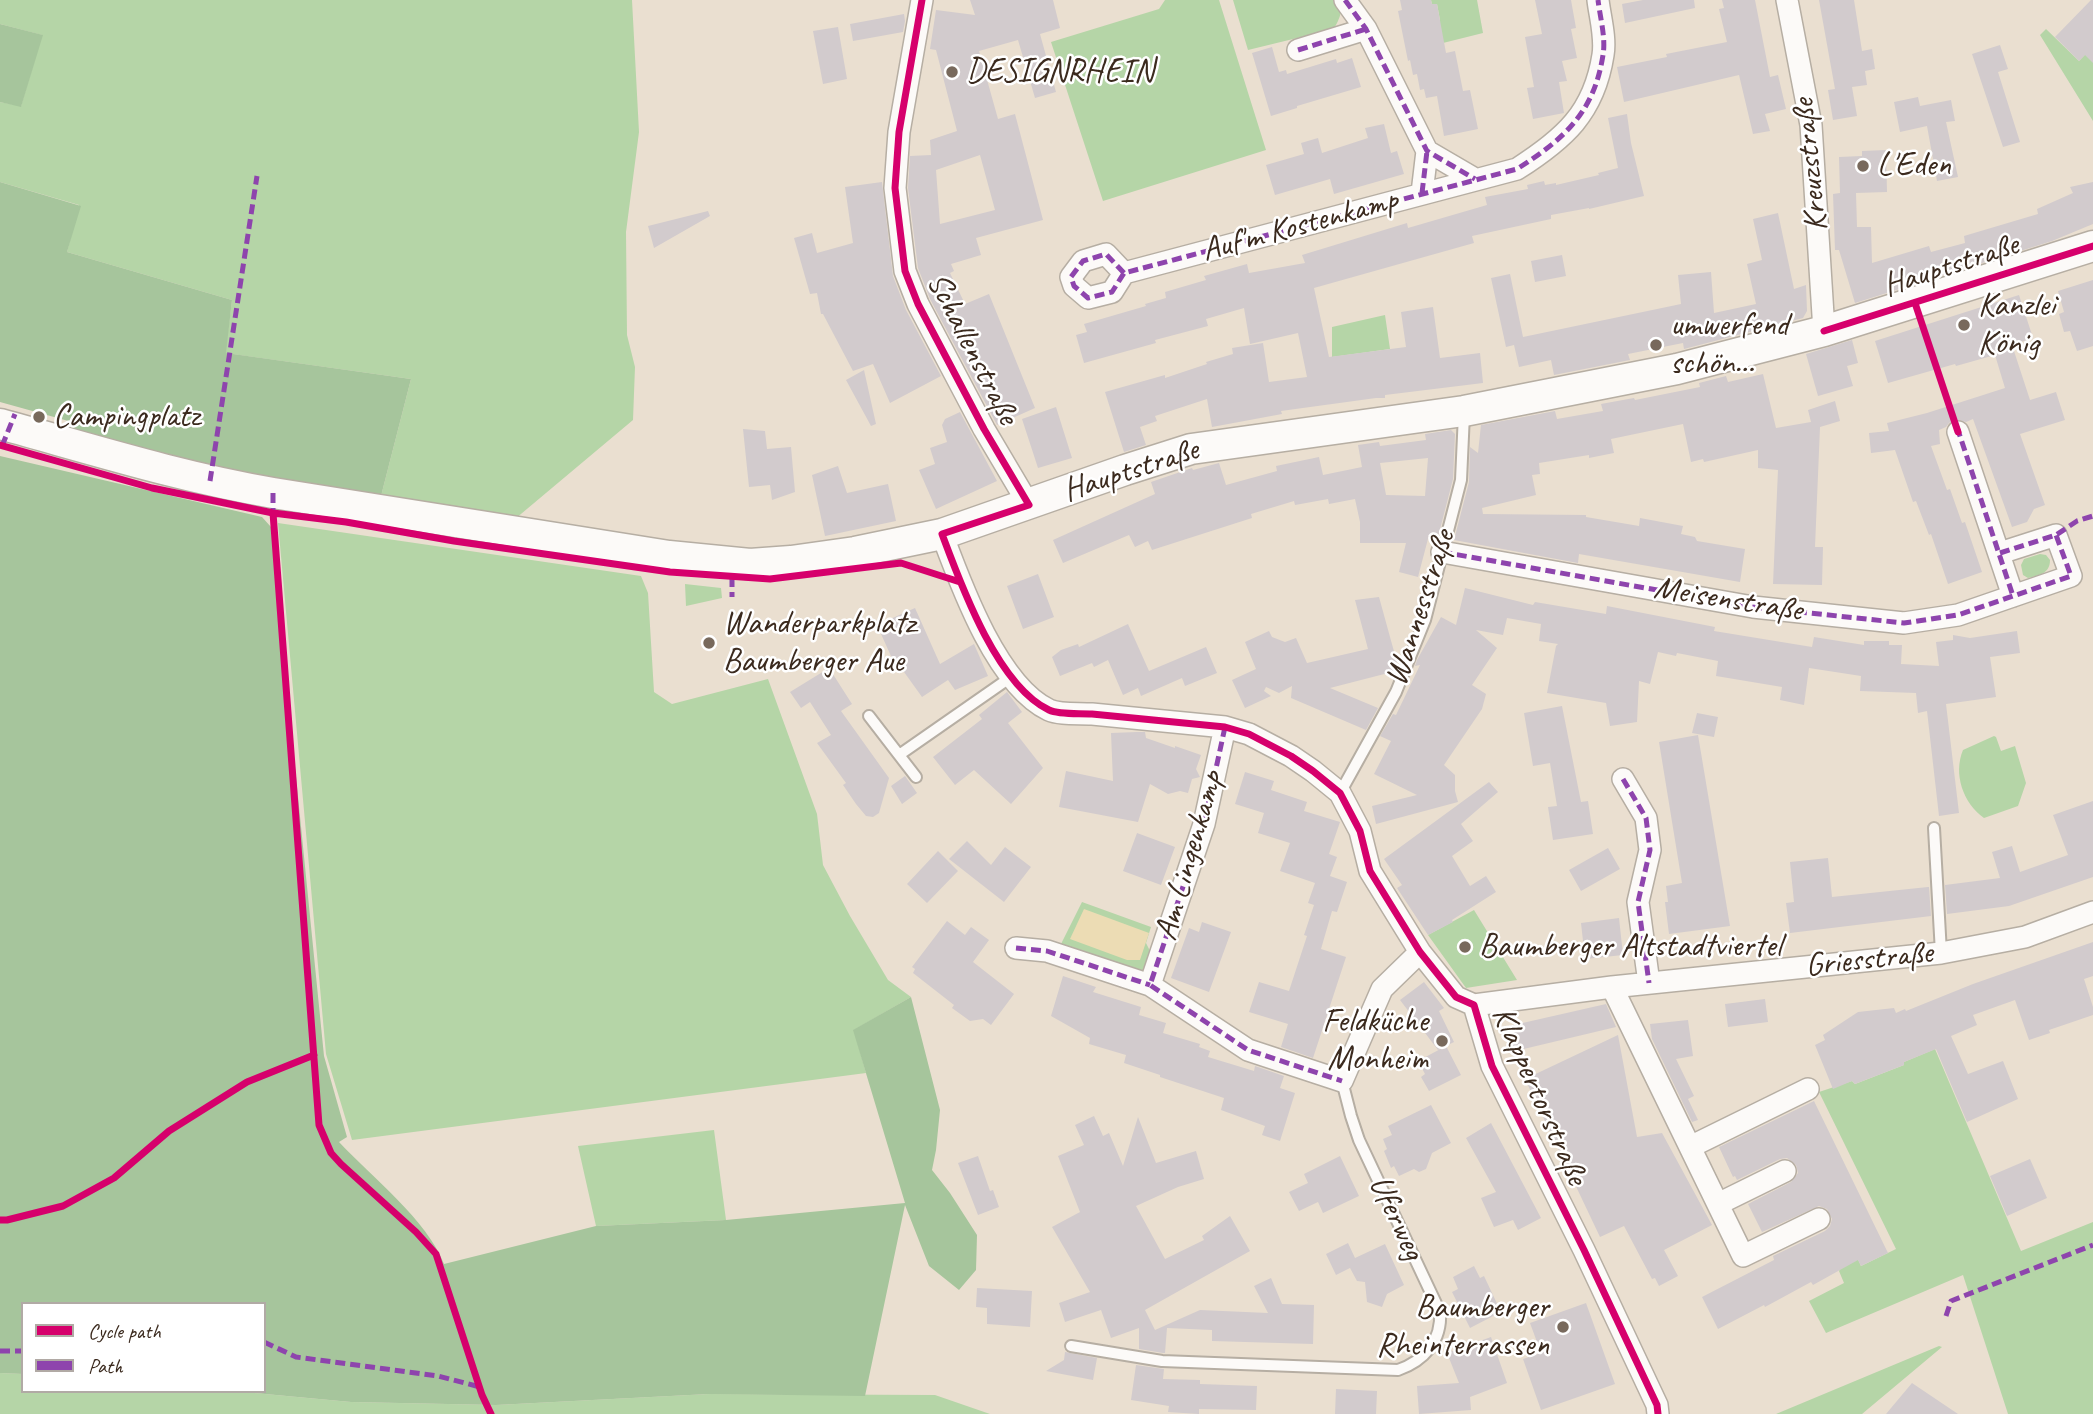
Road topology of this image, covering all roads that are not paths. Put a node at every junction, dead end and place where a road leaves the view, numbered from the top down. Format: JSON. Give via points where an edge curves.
{"nodes":[{"id":1,"x":922,"y":0,"type":"edge"},
{"id":2,"x":1345,"y":0,"type":"edge"},
{"id":3,"x":1598,"y":0,"type":"edge"},
{"id":4,"x":1787,"y":0,"type":"edge"},
{"id":5,"x":1366,"y":29,"type":"junction"},
{"id":6,"x":1298,"y":50,"type":"dead end"},
{"id":7,"x":1427,"y":151,"type":"junction"},
{"id":8,"x":1475,"y":178,"type":"junction"},
{"id":9,"x":1422,"y":193,"type":"junction"},
{"id":10,"x":2093,"y":246,"type":"edge"},
{"id":11,"x":1124,"y":273,"type":"dead end"},
{"id":12,"x":1824,"y":331,"type":"junction"},
{"id":13,"x":1464,"y":411,"type":"junction"},
{"id":14,"x":0,"y":424,"type":"edge"},
{"id":15,"x":1958,"y":432,"type":"dead end"},
{"id":16,"x":1029,"y":505,"type":"junction"},
{"id":17,"x":943,"y":534,"type":"junction"},
{"id":18,"x":1442,"y":552,"type":"junction"},
{"id":19,"x":2000,"y":553,"type":"junction"},
{"id":20,"x":2013,"y":596,"type":"junction"},
{"id":21,"x":1011,"y":677,"type":"junction"},
{"id":22,"x":869,"y":716,"type":"dead end"},
{"id":23,"x":1225,"y":727,"type":"junction"},
{"id":24,"x":899,"y":755,"type":"junction"},
{"id":25,"x":916,"y":778,"type":"dead end"},
{"id":26,"x":1623,"y":779,"type":"dead end"},
{"id":27,"x":1340,"y":793,"type":"junction"},
{"id":28,"x":1934,"y":828,"type":"dead end"},
{"id":29,"x":2093,"y":912,"type":"edge"},
{"id":30,"x":1016,"y":948,"type":"dead end"},
{"id":31,"x":1420,"y":952,"type":"junction"},
{"id":32,"x":1941,"y":953,"type":"junction"},
{"id":33,"x":1649,"y":983,"type":"junction"},
{"id":34,"x":1150,"y":985,"type":"junction"},
{"id":35,"x":1612,"y":986,"type":"junction"},
{"id":36,"x":1474,"y":1005,"type":"junction"},
{"id":37,"x":1342,"y":1081,"type":"junction"},
{"id":38,"x":1808,"y":1089,"type":"dead end"},
{"id":39,"x":1690,"y":1147,"type":"junction"},
{"id":40,"x":1785,"y":1171,"type":"dead end"},
{"id":41,"x":1718,"y":1204,"type":"junction"},
{"id":42,"x":1819,"y":1219,"type":"dead end"},
{"id":43,"x":1071,"y":1346,"type":"dead end"},
{"id":44,"x":1658,"y":1414,"type":"edge"}],
"edges":[{"from":1,"to":16,"type":"street","name":"Schallenstraße","via":[[899,132],[895,188],[905,271],[984,429]]},
{"from":2,"to":5,"type":"street"},
{"from":3,"to":8,"type":"street","name":"Auf'm Kostenkamp","via":[[1604,52],[1594,87],[1576,123],[1517,169]]},
{"from":4,"to":12,"type":"street","name":"Kreuzstraße","via":[[1811,125]]},
{"from":5,"to":6,"type":"street"},
{"from":5,"to":7,"type":"street"},
{"from":7,"to":8,"type":"street"},
{"from":7,"to":9,"type":"street"},
{"from":8,"to":9,"type":"street","name":"Auf'm Kostenkamp"},
{"from":9,"to":11,"type":"street","name":"Auf'm Kostenkamp"},
{"from":10,"to":12,"type":"street","name":"Hauptstraße"},
{"from":12,"to":13,"type":"street","name":"Hauptstraße","via":[[1677,369]]},
{"from":13,"to":16,"type":"street","name":"Hauptstraße","via":[[1191,449]]},
{"from":13,"to":18,"type":"lane","name":"Wannesstraße","via":[[1461,480]]},
{"from":14,"to":17,"type":"street","name":"Hauptstraße","via":[[219,484],[669,556],[750,564],[791,561]]},
{"from":15,"to":19,"type":"street"},
{"from":16,"to":17,"type":"street","name":"Hauptstraße"},
{"from":17,"to":21,"type":"street","name":"Klappertorstraße","via":[[975,615]]},
{"from":18,"to":20,"type":"street","name":"Meisenstraße","via":[[1753,607],[1905,623],[1958,615]]},
{"from":18,"to":27,"type":"lane","name":"Wannesstraße","via":[[1425,620],[1396,692]]},
{"from":19,"to":20,"type":"street"},
{"from":19,"to":20,"type":"street","name":"Meisenstraße","via":[[2056,535],[2071,576]]},
{"from":21,"to":23,"type":"street","name":"Klappertorstraße","via":[[1050,710]]},
{"from":21,"to":24,"type":"lane"},
{"from":22,"to":24,"type":"lane"},
{"from":23,"to":27,"type":"street","name":"Klappertorstraße","via":[[1291,756]]},
{"from":23,"to":34,"type":"street","name":"Am Lingenkamp","via":[[1204,824]]},
{"from":24,"to":25,"type":"lane"},
{"from":26,"to":33,"type":"street","via":[[1646,818],[1650,850],[1638,902]]},
{"from":27,"to":31,"type":"street","name":"Klappertorstraße","via":[[1360,831],[1370,871]]},
{"from":28,"to":32,"type":"lane"},
{"from":29,"to":32,"type":"street","name":"Griesstraße","via":[[2025,937]]},
{"from":30,"to":34,"type":"street","name":"Am Lingenkamp","via":[[1047,951]]},
{"from":31,"to":36,"type":"street","name":"Klappertorstraße","via":[[1456,997]]},
{"from":31,"to":37,"type":"street","via":[[1382,989]]},
{"from":32,"to":33,"type":"street","name":"Griesstraße"},
{"from":33,"to":35,"type":"street","name":"Griesstraße"},
{"from":34,"to":37,"type":"street","name":"Am Lingenkamp","via":[[1248,1050]]},
{"from":35,"to":36,"type":"street","name":"Griesstraße"},
{"from":35,"to":39,"type":"street"},
{"from":36,"to":44,"type":"street","name":"Klappertorstraße","via":[[1492,1066],[1584,1250]]},
{"from":37,"to":43,"type":"lane","name":"Uferweg","via":[[1359,1140],[1440,1312],[1441,1325],[1432,1348],[1398,1370],[1162,1362]]},
{"from":38,"to":39,"type":"street"},
{"from":39,"to":41,"type":"street"},
{"from":40,"to":41,"type":"street"},
{"from":41,"to":42,"type":"street","via":[[1743,1256]]}]}
